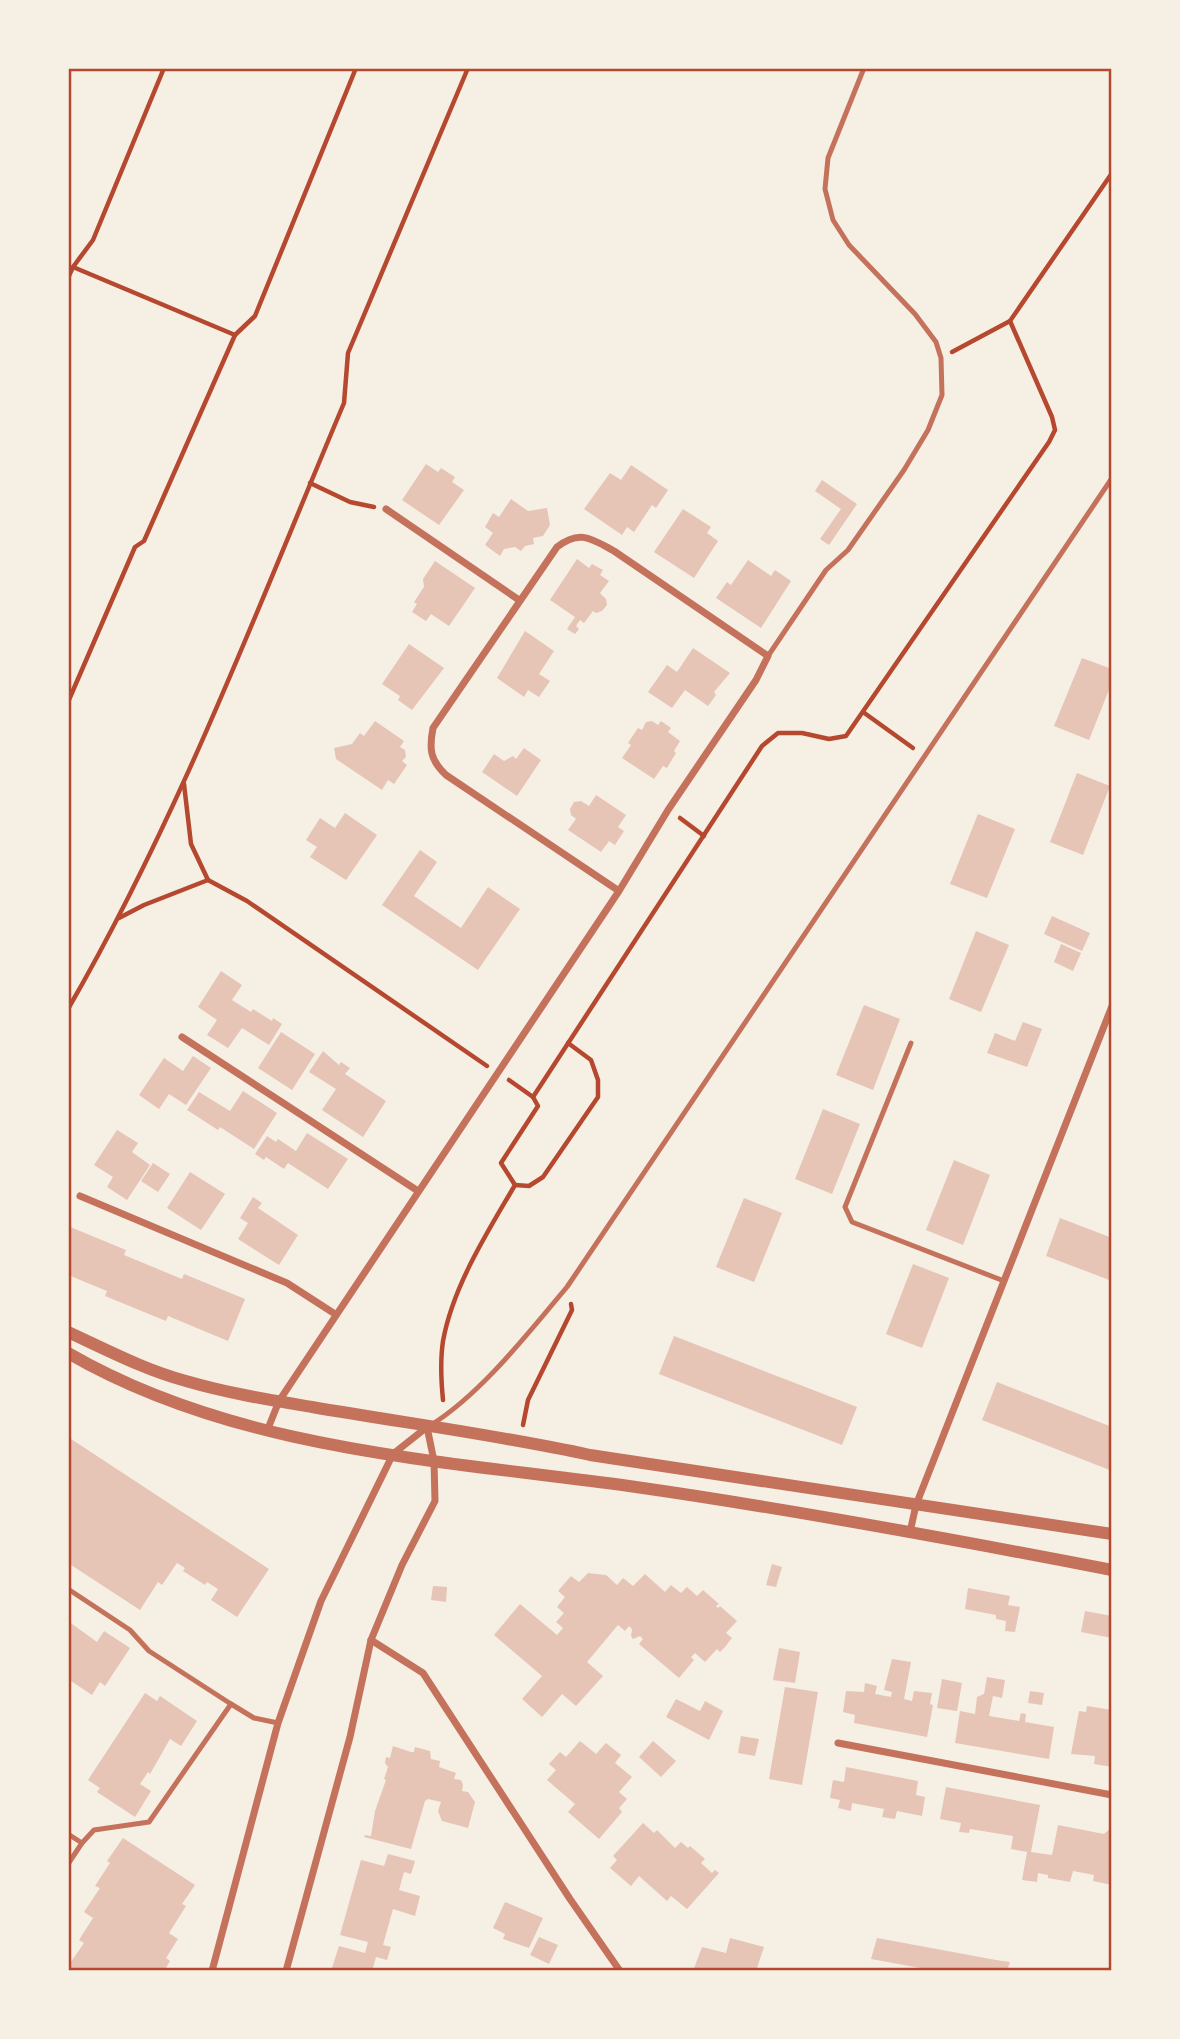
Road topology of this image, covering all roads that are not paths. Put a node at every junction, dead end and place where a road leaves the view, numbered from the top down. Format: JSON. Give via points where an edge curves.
{"nodes":[{"id":1,"x":864,"y":68,"type":"edge"},
{"id":2,"x":1112,"y":478,"type":"edge"},
{"id":3,"x":386,"y":509,"type":"road end"},
{"id":4,"x":520,"y":600,"type":"junction"},
{"id":5,"x":768,"y":656,"type":"junction"},
{"id":6,"x":619,"y":891,"type":"junction"},
{"id":7,"x":1112,"y":1006,"type":"edge"},
{"id":8,"x":182,"y":1037,"type":"dead end"},
{"id":9,"x":911,"y":1043,"type":"dead end"},
{"id":10,"x":418,"y":1191,"type":"junction"},
{"id":11,"x":80,"y":1196,"type":"dead end"},
{"id":12,"x":1004,"y":1281,"type":"junction"},
{"id":13,"x":335,"y":1314,"type":"junction"},
{"id":14,"x":68,"y":1332,"type":"edge"},
{"id":15,"x":68,"y":1353,"type":"edge"},
{"id":16,"x":279,"y":1401,"type":"junction"},
{"id":17,"x":427,"y":1427,"type":"junction"},
{"id":18,"x":266,"y":1431,"type":"junction"},
{"id":19,"x":393,"y":1454,"type":"junction"},
{"id":20,"x":434,"y":1461,"type":"junction"},
{"id":21,"x":916,"y":1505,"type":"junction"},
{"id":22,"x":910,"y":1532,"type":"junction"},
{"id":23,"x":1112,"y":1534,"type":"edge"},
{"id":24,"x":1112,"y":1570,"type":"edge"},
{"id":25,"x":68,"y":1589,"type":"edge"},
{"id":26,"x":371,"y":1640,"type":"junction"},
{"id":27,"x":231,"y":1704,"type":"junction"},
{"id":28,"x":278,"y":1723,"type":"junction"},
{"id":29,"x":838,"y":1743,"type":"dead end"},
{"id":30,"x":1112,"y":1795,"type":"edge"},
{"id":31,"x":68,"y":1834,"type":"edge"},
{"id":32,"x":82,"y":1843,"type":"junction"},
{"id":33,"x":68,"y":1864,"type":"edge"},
{"id":34,"x":212,"y":1971,"type":"edge"},
{"id":35,"x":286,"y":1971,"type":"edge"},
{"id":36,"x":620,"y":1971,"type":"edge"}],
"edges":[{"from":1,"to":5,"type":"lane","via":[[828,158],[825,189],[833,220],[849,245],[936,342],[942,395],[904,470]]},
{"from":2,"to":17,"type":"lane","via":[[567,1287],[472,1392]]},
{"from":3,"to":4,"type":"street"},
{"from":4,"to":5,"type":"street","via":[[557,547],[573,537],[591,538]]},
{"from":4,"to":6,"type":"street","via":[[433,728],[430,754],[446,775]]},
{"from":5,"to":6,"type":"street"},
{"from":6,"to":10,"type":"street"},
{"from":7,"to":12,"type":"street"},
{"from":8,"to":10,"type":"street"},
{"from":9,"to":12,"type":"lane","via":[[845,1207],[852,1222]]},
{"from":10,"to":13,"type":"street"},
{"from":11,"to":13,"type":"street","via":[[287,1283]]},
{"from":12,"to":21,"type":"street"},
{"from":13,"to":16,"type":"street"},
{"from":14,"to":16,"type":"street","via":[[185,1381]]},
{"from":15,"to":18,"type":"street","via":[[183,1407]]},
{"from":16,"to":17,"type":"street"},
{"from":16,"to":18,"type":"street"},
{"from":17,"to":19,"type":"street"},
{"from":17,"to":20,"type":"street"},
{"from":17,"to":21,"type":"street"},
{"from":18,"to":19,"type":"street"},
{"from":19,"to":20,"type":"street"},
{"from":19,"to":28,"type":"street","via":[[321,1601]]},
{"from":20,"to":22,"type":"street"},
{"from":20,"to":26,"type":"street","via":[[435,1501]]},
{"from":21,"to":22,"type":"street"},
{"from":21,"to":23,"type":"street"},
{"from":22,"to":24,"type":"street"},
{"from":25,"to":27,"type":"lane","via":[[130,1630],[149,1651]]},
{"from":26,"to":35,"type":"street","via":[[350,1737]]},
{"from":26,"to":36,"type":"street","via":[[423,1673]]},
{"from":27,"to":28,"type":"lane","via":[[254,1718]]},
{"from":27,"to":32,"type":"lane","via":[[149,1822],[94,1830]]},
{"from":28,"to":34,"type":"street"},
{"from":29,"to":30,"type":"street"},
{"from":31,"to":32,"type":"lane"},
{"from":32,"to":33,"type":"lane"}]}
